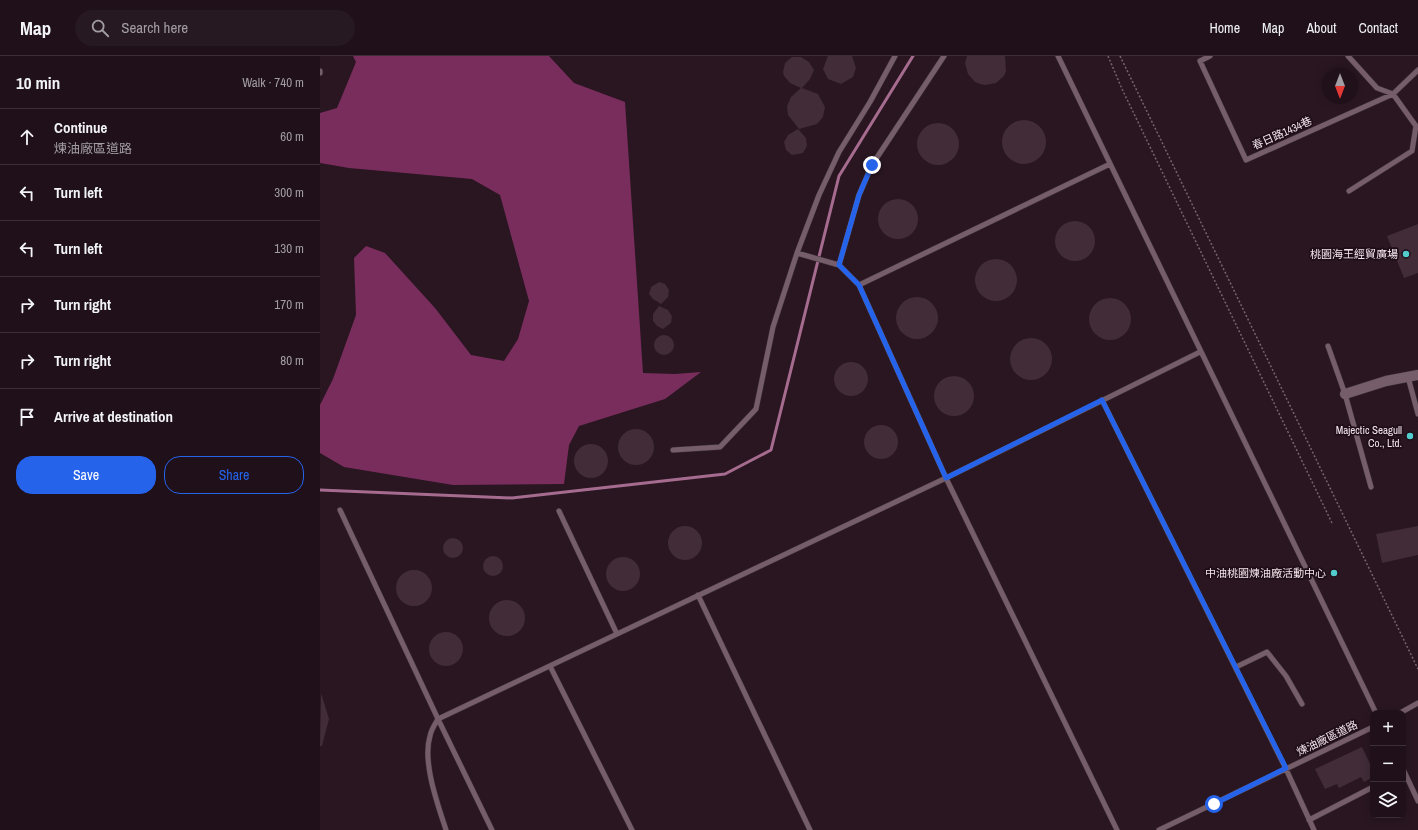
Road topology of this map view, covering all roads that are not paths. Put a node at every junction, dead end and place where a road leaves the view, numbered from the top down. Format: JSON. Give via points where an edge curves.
{"nodes":[{"id":1,"x":894,"y":56,"type":"edge"},
{"id":2,"x":944,"y":56,"type":"edge"},
{"id":3,"x":1058,"y":56,"type":"edge"},
{"id":4,"x":1210,"y":56,"type":"edge"},
{"id":5,"x":1348,"y":56,"type":"edge"},
{"id":6,"x":1418,"y":70,"type":"edge"},
{"id":7,"x":1393,"y":94,"type":"junction"},
{"id":8,"x":1110,"y":164,"type":"junction"},
{"id":9,"x":1349,"y":191,"type":"dead end"},
{"id":10,"x":796,"y":253,"type":"junction"},
{"id":11,"x":839,"y":265,"type":"junction"},
{"id":12,"x":859,"y":285,"type":"junction"},
{"id":13,"x":1328,"y":346,"type":"dead end"},
{"id":14,"x":1200,"y":352,"type":"junction"},
{"id":15,"x":1413,"y":376,"type":"edge"},
{"id":16,"x":1345,"y":394,"type":"junction"},
{"id":17,"x":1102,"y":400,"type":"junction"},
{"id":18,"x":1418,"y":414,"type":"edge"},
{"id":19,"x":673,"y":450,"type":"dead end"},
{"id":20,"x":946,"y":478,"type":"junction"},
{"id":21,"x":1371,"y":487,"type":"dead end"},
{"id":22,"x":340,"y":510,"type":"dead end"},
{"id":23,"x":559,"y":511,"type":"dead end"},
{"id":24,"x":698,"y":596,"type":"junction"},
{"id":25,"x":617,"y":634,"type":"junction"},
{"id":26,"x":550,"y":666,"type":"junction"},
{"id":27,"x":1236,"y":668,"type":"junction"},
{"id":28,"x":1302,"y":704,"type":"dead end"},
{"id":29,"x":1418,"y":704,"type":"edge"},
{"id":30,"x":1375,"y":710,"type":"edge"},
{"id":31,"x":1406,"y":710,"type":"edge"},
{"id":32,"x":438,"y":719,"type":"junction"},
{"id":33,"x":1370,"y":728,"type":"edge"},
{"id":34,"x":1286,"y":768,"type":"junction"},
{"id":35,"x":1406,"y":776,"type":"edge"},
{"id":36,"x":1370,"y":789,"type":"edge"},
{"id":37,"x":1418,"y":801,"type":"edge"},
{"id":38,"x":1309,"y":820,"type":"junction"},
{"id":39,"x":446,"y":830,"type":"edge"},
{"id":40,"x":492,"y":830,"type":"edge"},
{"id":41,"x":632,"y":830,"type":"edge"},
{"id":42,"x":810,"y":830,"type":"edge"},
{"id":43,"x":1117,"y":830,"type":"edge"},
{"id":44,"x":1159,"y":830,"type":"edge"},
{"id":45,"x":1314,"y":830,"type":"edge"}],
"edges":[{"from":1,"to":10,"type":"lane","via":[[870,102],[839,152]]},
{"from":2,"to":11,"type":"lane","via":[[872,165],[859,195]]},
{"from":3,"to":8,"type":"lane"},
{"from":4,"to":7,"type":"lane","name":"春日路1434巷","via":[[1200,61],[1246,160]]},
{"from":5,"to":7,"type":"lane","via":[[1377,88]]},
{"from":6,"to":7,"type":"lane","name":"春日路1434巷"},
{"from":7,"to":9,"type":"lane","via":[[1416,126],[1412,151]]},
{"from":8,"to":12,"type":"lane"},
{"from":8,"to":14,"type":"lane"},
{"from":10,"to":11,"type":"lane"},
{"from":10,"to":19,"type":"lane","via":[[773,327],[756,409],[720,447]]},
{"from":11,"to":12,"type":"lane"},
{"from":12,"to":20,"type":"lane"},
{"from":13,"to":16,"type":"lane"},
{"from":14,"to":17,"type":"lane"},
{"from":14,"to":30,"type":"lane"},
{"from":15,"to":16,"type":"street"},
{"from":15,"to":18,"type":"lane"},
{"from":16,"to":21,"type":"lane"},
{"from":17,"to":20,"type":"lane"},
{"from":17,"to":27,"type":"lane"},
{"from":20,"to":24,"type":"lane"},
{"from":20,"to":43,"type":"lane"},
{"from":22,"to":32,"type":"lane"},
{"from":23,"to":25,"type":"lane"},
{"from":24,"to":25,"type":"lane"},
{"from":24,"to":42,"type":"lane"},
{"from":25,"to":26,"type":"lane"},
{"from":26,"to":32,"type":"lane"},
{"from":26,"to":41,"type":"lane"},
{"from":27,"to":28,"type":"lane","via":[[1267,652],[1286,676]]},
{"from":27,"to":34,"type":"lane"},
{"from":29,"to":31,"type":"lane"},
{"from":32,"to":39,"type":"lane","via":[[430,736],[428,754],[433,786]]},
{"from":32,"to":40,"type":"lane"},
{"from":33,"to":34,"type":"lane","name":"煉油廠區道路"},
{"from":34,"to":38,"type":"lane"},
{"from":34,"to":44,"type":"lane","name":"煉油廠區道路"},
{"from":35,"to":37,"type":"lane"},
{"from":36,"to":38,"type":"lane"},
{"from":38,"to":45,"type":"lane"}]}
